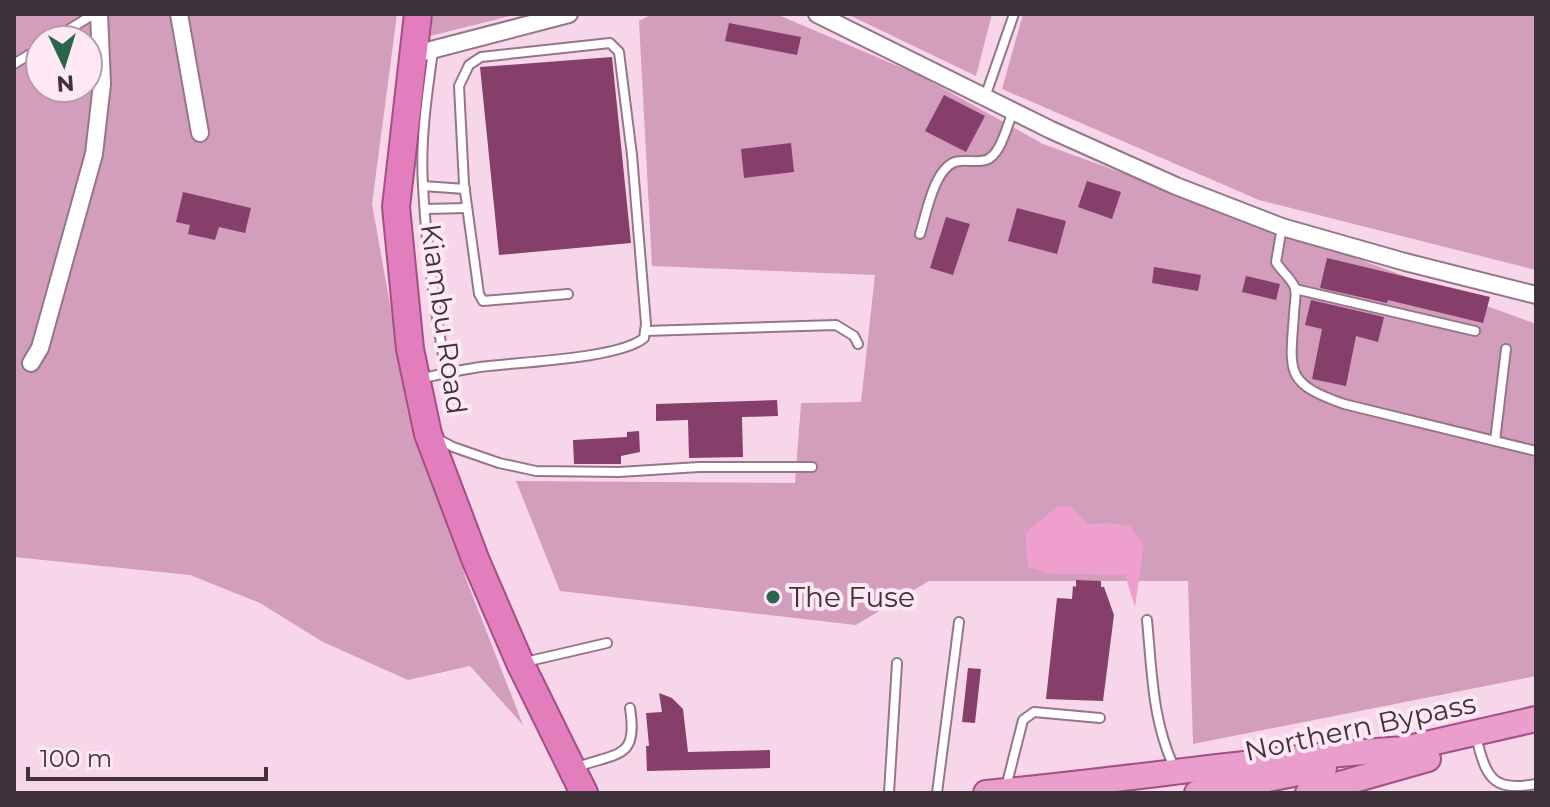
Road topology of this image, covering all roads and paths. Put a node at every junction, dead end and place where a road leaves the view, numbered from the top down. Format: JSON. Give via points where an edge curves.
{"nodes":[{"id":1,"x":96,"y":14,"type":"edge"},
{"id":2,"x":179,"y":14,"type":"edge"},
{"id":3,"x":418,"y":14,"type":"edge"},
{"id":4,"x":569,"y":14,"type":"edge"},
{"id":5,"x":817,"y":14,"type":"edge"},
{"id":6,"x":1014,"y":14,"type":"edge"},
{"id":7,"x":422,"y":53,"type":"junction"},
{"id":8,"x":985,"y":97,"type":"junction"},
{"id":9,"x":1013,"y":111,"type":"junction"},
{"id":10,"x":200,"y":133,"type":"dead end"},
{"id":11,"x":423,"y":186,"type":"junction"},
{"id":12,"x":465,"y":189,"type":"junction"},
{"id":13,"x":467,"y":208,"type":"junction"},
{"id":14,"x":425,"y":209,"type":"junction"},
{"id":15,"x":1282,"y":227,"type":"junction"},
{"id":16,"x":920,"y":234,"type":"dead end"},
{"id":17,"x":1295,"y":289,"type":"junction"},
{"id":18,"x":568,"y":294,"type":"dead end"},
{"id":19,"x":1536,"y":295,"type":"edge"},
{"id":20,"x":645,"y":331,"type":"junction"},
{"id":21,"x":1475,"y":331,"type":"dead end"},
{"id":22,"x":858,"y":344,"type":"dead end"},
{"id":23,"x":1506,"y":349,"type":"dead end"},
{"id":24,"x":31,"y":363,"type":"dead end"},
{"id":25,"x":446,"y":373,"type":"junction"},
{"id":26,"x":417,"y":379,"type":"junction"},
{"id":27,"x":428,"y":434,"type":"junction"},
{"id":28,"x":1495,"y":441,"type":"junction"},
{"id":29,"x":1536,"y":451,"type":"edge"},
{"id":30,"x":812,"y":467,"type":"dead end"},
{"id":31,"x":1147,"y":620,"type":"dead end"},
{"id":32,"x":959,"y":622,"type":"dead end"},
{"id":33,"x":607,"y":643,"type":"dead end"},
{"id":34,"x":520,"y":663,"type":"junction"},
{"id":35,"x":897,"y":663,"type":"dead end"},
{"id":36,"x":630,"y":708,"type":"dead end"},
{"id":37,"x":1100,"y":718,"type":"dead end"},
{"id":38,"x":1536,"y":720,"type":"edge"},
{"id":39,"x":1478,"y":744,"type":"junction"},
{"id":40,"x":1405,"y":749,"type":"junction"},
{"id":41,"x":572,"y":768,"type":"junction"},
{"id":42,"x":1176,"y":772,"type":"junction"},
{"id":43,"x":1536,"y":784,"type":"edge"},
{"id":44,"x":996,"y":792,"type":"edge"},
{"id":45,"x":584,"y":793,"type":"edge"},
{"id":46,"x":889,"y":793,"type":"edge"},
{"id":47,"x":937,"y":793,"type":"edge"},
{"id":48,"x":1197,"y":793,"type":"edge"},
{"id":49,"x":1309,"y":793,"type":"edge"}],
"edges":[{"from":1,"to":24,"type":"street","via":[[102,84],[94,154],[40,348]]},
{"from":2,"to":10,"type":"street"},
{"from":3,"to":7,"type":"highway","name":"Kiambu Road"},
{"from":4,"to":7,"type":"street"},
{"from":5,"to":8,"type":"street"},
{"from":6,"to":8,"type":"lane"},
{"from":7,"to":11,"type":"lane"},
{"from":7,"to":26,"type":"highway","name":"Kiambu Road","via":[[396,207]]},
{"from":8,"to":9,"type":"street"},
{"from":9,"to":15,"type":"street","via":[[1176,186]]},
{"from":9,"to":16,"type":"lane","via":[[995,155],[954,162],[936,182]]},
{"from":11,"to":12,"type":"lane"},
{"from":11,"to":14,"type":"lane"},
{"from":12,"to":13,"type":"lane"},
{"from":12,"to":20,"type":"lane","via":[[459,86],[469,65],[481,57],[602,43],[617,47],[632,155]]},
{"from":13,"to":14,"type":"lane"},
{"from":13,"to":18,"type":"lane","via":[[483,301]]},
{"from":14,"to":25,"type":"lane"},
{"from":15,"to":17,"type":"lane","via":[[1276,262]]},
{"from":15,"to":19,"type":"street"},
{"from":17,"to":21,"type":"lane"},
{"from":17,"to":28,"type":"lane","via":[[1291,354],[1299,382],[1344,404]]},
{"from":20,"to":22,"type":"lane","via":[[836,325]]},
{"from":20,"to":25,"type":"lane","via":[[637,345],[615,352]]},
{"from":23,"to":28,"type":"lane"},
{"from":25,"to":26,"type":"lane"},
{"from":26,"to":27,"type":"highway","name":"Kiambu Road"},
{"from":27,"to":30,"type":"lane","via":[[476,455],[536,471]]},
{"from":27,"to":34,"type":"highway","name":"Kiambu Road"},
{"from":28,"to":29,"type":"lane"},
{"from":31,"to":42,"type":"lane","via":[[1156,720]]},
{"from":32,"to":47,"type":"lane"},
{"from":33,"to":34,"type":"lane"},
{"from":34,"to":41,"type":"highway","name":"Kiambu Road"},
{"from":35,"to":46,"type":"lane"},
{"from":36,"to":41,"type":"lane","via":[[632,740],[625,750]]},
{"from":37,"to":44,"type":"lane","via":[[1034,712],[1027,716]]},
{"from":38,"to":39,"type":"main road"},
{"from":38,"to":40,"type":"main road","name":"Northern Bypass"},
{"from":39,"to":43,"type":"lane","via":[[1483,766],[1495,781]]},
{"from":39,"to":49,"type":"main road"},
{"from":40,"to":42,"type":"main road"},
{"from":40,"to":48,"type":"main road","name":"Northern Bypass"},
{"from":41,"to":45,"type":"highway","name":"Kiambu Road"},
{"from":42,"to":44,"type":"main road"}]}
